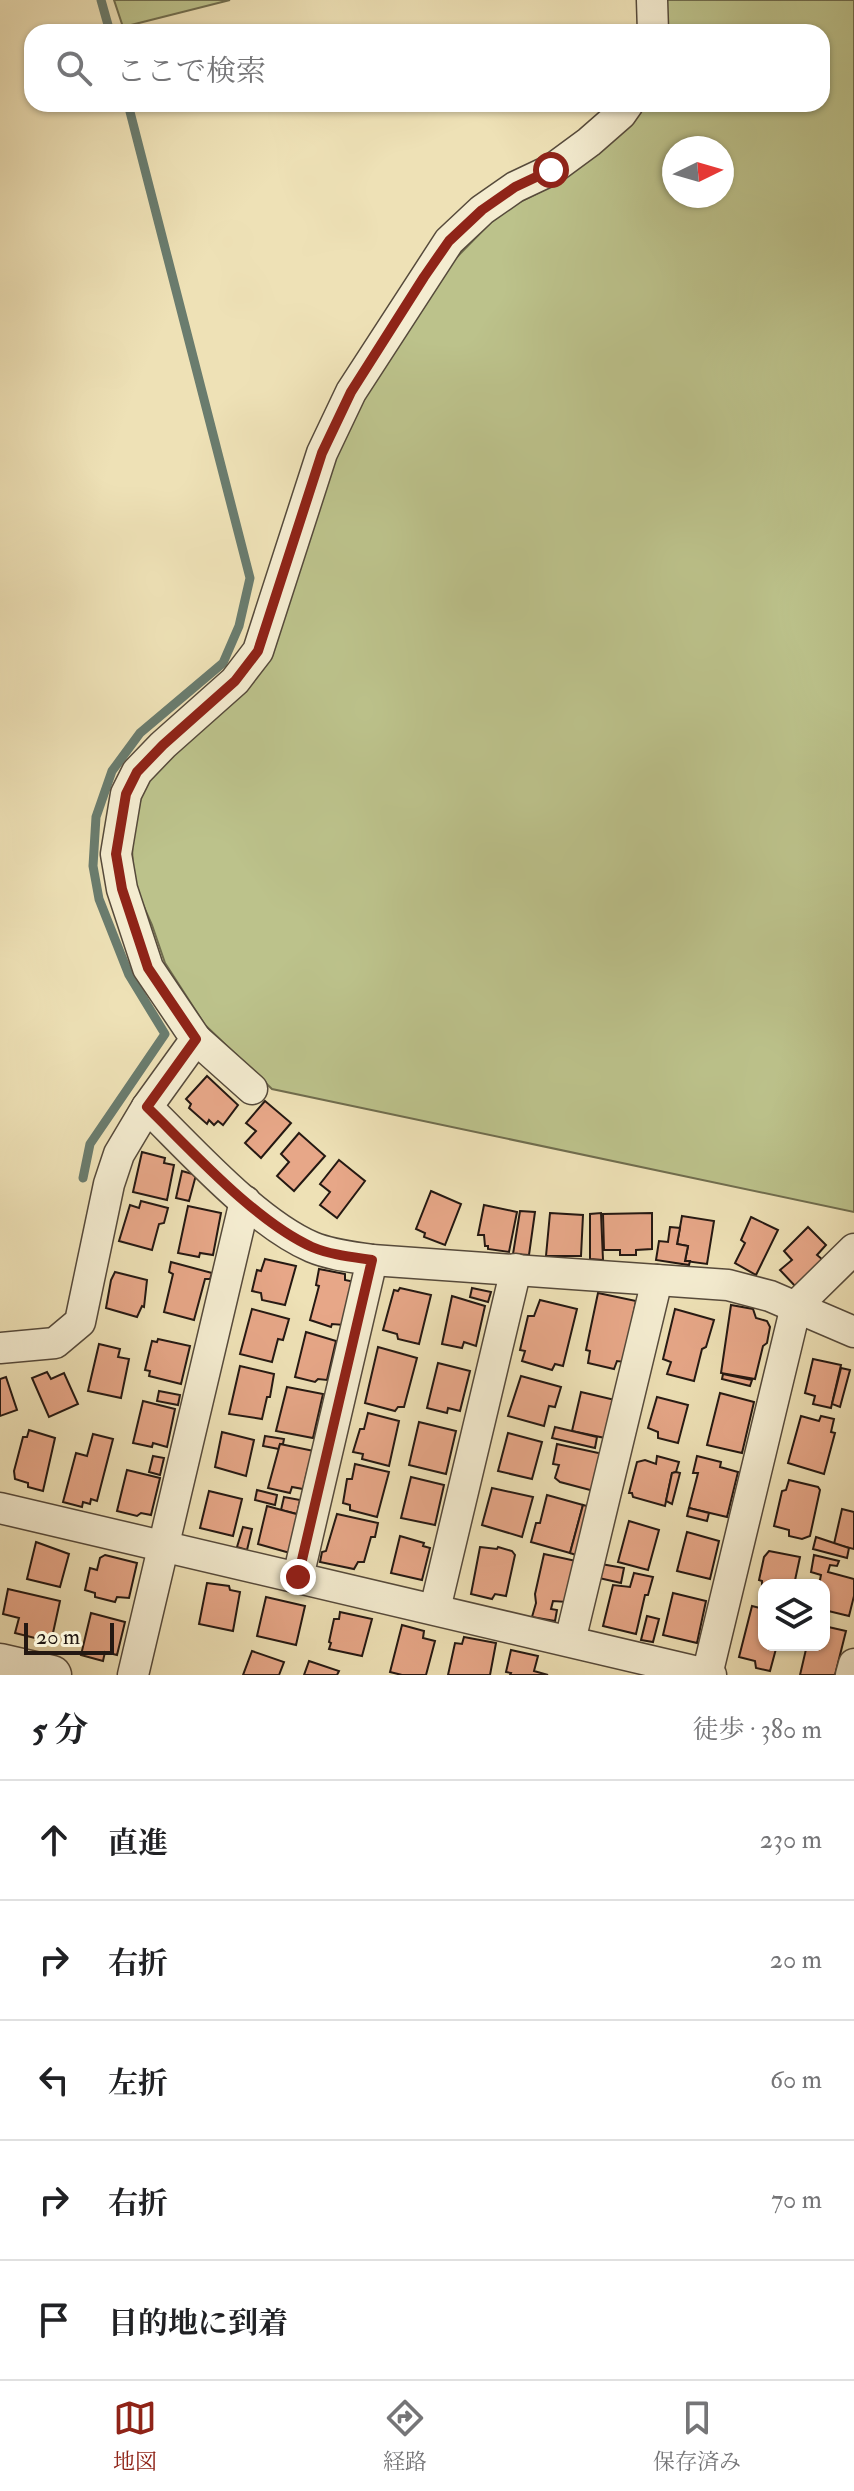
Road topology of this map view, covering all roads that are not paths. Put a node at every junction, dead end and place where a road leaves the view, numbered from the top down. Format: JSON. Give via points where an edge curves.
{"nodes":[{"id":1,"x":652,"y":0,"type":"edge"},
{"id":2,"x":653,"y":24,"type":"edge"},
{"id":3,"x":622,"y":112,"type":"edge"},
{"id":4,"x":196,"y":1039,"type":"junction"},
{"id":5,"x":252,"y":1089,"type":"dead end"},
{"id":6,"x":147,"y":1107,"type":"junction"},
{"id":7,"x":245,"y":1201,"type":"junction"},
{"id":8,"x":854,"y":1249,"type":"edge"},
{"id":9,"x":372,"y":1260,"type":"junction"},
{"id":10,"x":516,"y":1269,"type":"junction"},
{"id":11,"x":657,"y":1280,"type":"junction"},
{"id":12,"x":796,"y":1306,"type":"junction"},
{"id":13,"x":854,"y":1332,"type":"edge"},
{"id":14,"x":0,"y":1348,"type":"edge"},
{"id":15,"x":0,"y":1508,"type":"edge"},
{"id":16,"x":164,"y":1545,"type":"junction"},
{"id":17,"x":298,"y":1577,"type":"junction"},
{"id":18,"x":435,"y":1609,"type":"junction"},
{"id":19,"x":570,"y":1641,"type":"junction"},
{"id":20,"x":0,"y":1663,"type":"edge"},
{"id":21,"x":854,"y":1664,"type":"edge"},
{"id":22,"x":52,"y":1675,"type":"edge"},
{"id":23,"x":133,"y":1675,"type":"edge"},
{"id":24,"x":708,"y":1675,"type":"edge"},
{"id":25,"x":851,"y":1675,"type":"edge"}],
"edges":[{"from":1,"to":2,"type":"street"},
{"from":3,"to":4,"type":"street","via":[[551,170],[482,210],[449,241],[351,392],[322,453],[258,651],[235,681],[137,772],[126,794],[116,854],[122,889],[148,968]]},
{"from":4,"to":5,"type":"street"},
{"from":4,"to":6,"type":"street"},
{"from":6,"to":7,"type":"street"},
{"from":6,"to":14,"type":"street","via":[[119,1154],[109,1184],[80,1322],[55,1343]]},
{"from":7,"to":9,"type":"street","via":[[314,1248]]},
{"from":7,"to":16,"type":"street"},
{"from":8,"to":12,"type":"street"},
{"from":9,"to":10,"type":"street"},
{"from":9,"to":17,"type":"street"},
{"from":10,"to":11,"type":"street"},
{"from":10,"to":18,"type":"street"},
{"from":11,"to":12,"type":"street","via":[[728,1285]]},
{"from":11,"to":19,"type":"street"},
{"from":12,"to":13,"type":"street"},
{"from":12,"to":24,"type":"street"},
{"from":15,"to":16,"type":"street"},
{"from":16,"to":17,"type":"street"},
{"from":16,"to":23,"type":"street"},
{"from":17,"to":18,"type":"street"},
{"from":18,"to":19,"type":"street"},
{"from":19,"to":24,"type":"street"},
{"from":20,"to":22,"type":"street"},
{"from":21,"to":25,"type":"street"}]}
